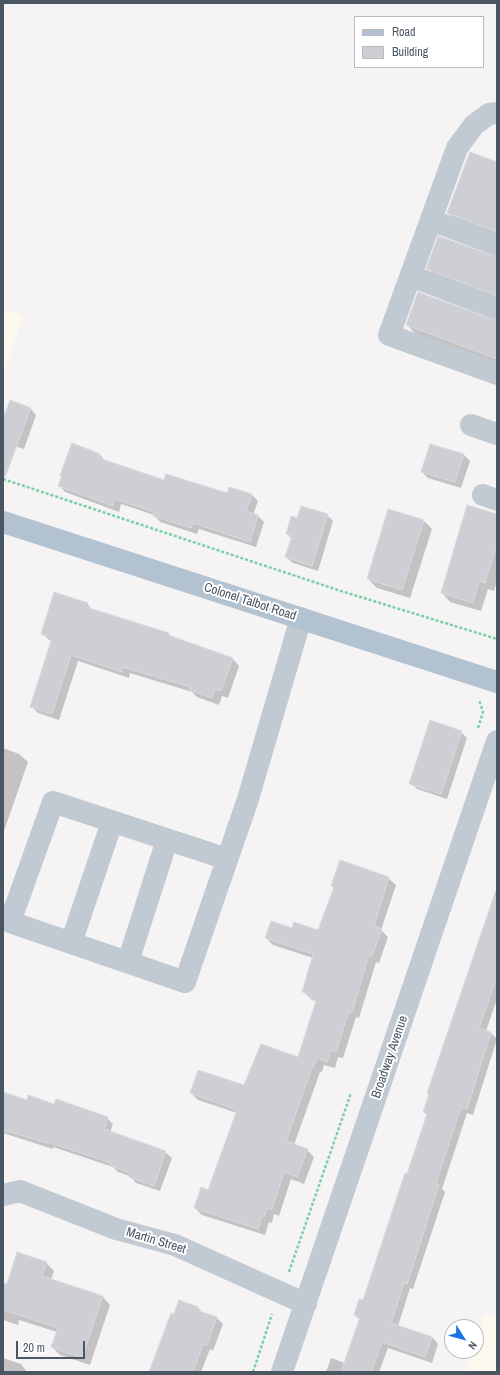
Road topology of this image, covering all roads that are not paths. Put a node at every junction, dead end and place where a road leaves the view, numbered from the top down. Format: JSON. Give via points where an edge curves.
{"nodes":[{"id":1,"x":497,"y":113,"type":"edge"},
{"id":2,"x":431,"y":220,"type":"junction"},
{"id":3,"x":497,"y":245,"type":"edge"},
{"id":4,"x":410,"y":276,"type":"junction"},
{"id":5,"x":497,"y":308,"type":"edge"},
{"id":6,"x":497,"y":374,"type":"edge"},
{"id":7,"x":471,"y":425,"type":"dead end"},
{"id":8,"x":497,"y":434,"type":"edge"},
{"id":9,"x":3,"y":522,"type":"edge"},
{"id":10,"x":302,"y":618,"type":"junction"},
{"id":11,"x":497,"y":682,"type":"edge"},
{"id":12,"x":497,"y":741,"type":"edge"},
{"id":13,"x":112,"y":822,"type":"junction"},
{"id":14,"x":167,"y":840,"type":"junction"},
{"id":15,"x":227,"y":859,"type":"junction"},
{"id":16,"x":7,"y":926,"type":"edge"},
{"id":17,"x":71,"y":943,"type":"junction"},
{"id":18,"x":128,"y":962,"type":"junction"},
{"id":19,"x":3,"y":1195,"type":"edge"},
{"id":20,"x":306,"y":1304,"type":"junction"},
{"id":21,"x":282,"y":1372,"type":"edge"}],
"edges":[{"from":1,"to":2,"type":"street","via":[[489,114],[474,125],[457,148]]},
{"from":2,"to":3,"type":"street"},
{"from":2,"to":4,"type":"street"},
{"from":4,"to":5,"type":"street"},
{"from":4,"to":6,"type":"street","via":[[389,335]]},
{"from":7,"to":8,"type":"street"},
{"from":9,"to":10,"type":"main road","name":"Colonel Talbot Road"},
{"from":10,"to":11,"type":"main road","name":"Colonel Talbot Road"},
{"from":10,"to":15,"type":"street","via":[[248,799]]},
{"from":12,"to":20,"type":"street","name":"Broadway Avenue"},
{"from":13,"to":14,"type":"street"},
{"from":13,"to":16,"type":"street","via":[[53,802]]},
{"from":13,"to":17,"type":"street"},
{"from":14,"to":15,"type":"street"},
{"from":14,"to":18,"type":"street"},
{"from":15,"to":18,"type":"street","via":[[185,982]]},
{"from":16,"to":17,"type":"street"},
{"from":17,"to":18,"type":"street"},
{"from":19,"to":20,"type":"street","name":"Martin Street","via":[[20,1191],[116,1229],[175,1245]]},
{"from":20,"to":21,"type":"street","name":"Broadway Avenue"}]}
